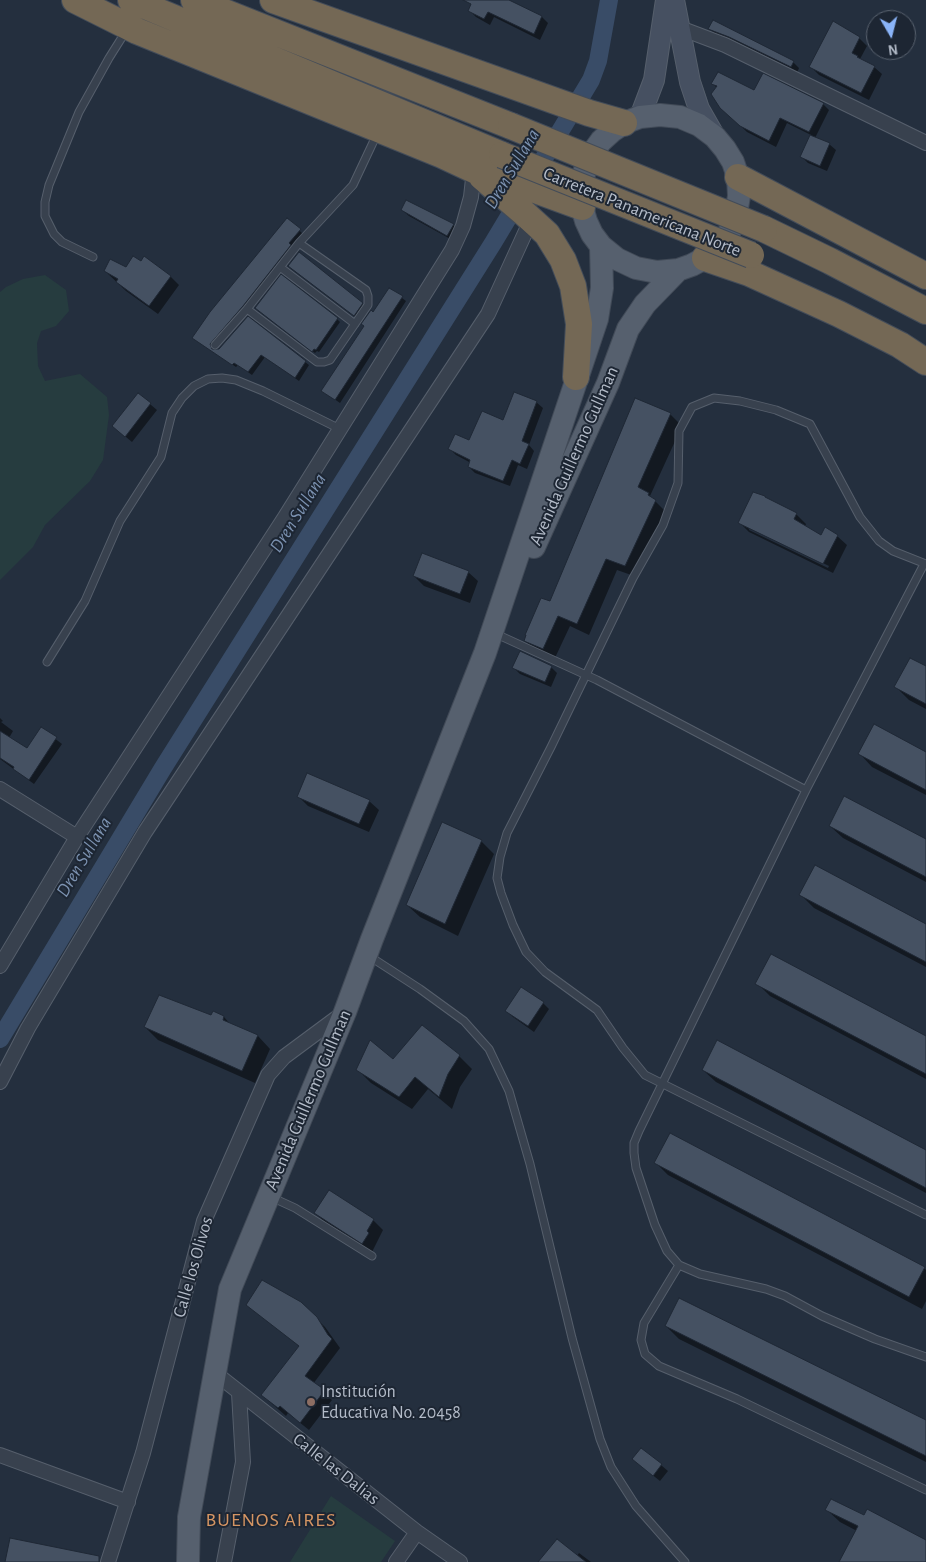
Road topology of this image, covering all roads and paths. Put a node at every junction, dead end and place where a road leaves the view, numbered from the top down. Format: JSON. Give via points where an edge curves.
{"nodes":[{"id":1,"x":74,"y":0,"type":"edge"},
{"id":2,"x":132,"y":0,"type":"edge"},
{"id":3,"x":194,"y":0,"type":"edge"},
{"id":4,"x":272,"y":0,"type":"edge"},
{"id":5,"x":666,"y":0,"type":"edge"},
{"id":6,"x":674,"y":0,"type":"edge"},
{"id":7,"x":129,"y":27,"type":"junction"},
{"id":8,"x":680,"y":28,"type":"junction"},
{"id":9,"x":632,"y":120,"type":"junction"},
{"id":10,"x":379,"y":129,"type":"junction"},
{"id":11,"x":715,"y":137,"type":"junction"},
{"id":12,"x":926,"y":143,"type":"edge"},
{"id":13,"x":474,"y":170,"type":"junction"},
{"id":14,"x":738,"y":177,"type":"junction"},
{"id":15,"x":518,"y":203,"type":"junction"},
{"id":16,"x":582,"y":207,"type":"junction"},
{"id":17,"x":299,"y":243,"type":"junction"},
{"id":18,"x":601,"y":246,"type":"junction"},
{"id":19,"x":93,"y":257,"type":"dead end"},
{"id":20,"x":705,"y":258,"type":"junction"},
{"id":21,"x":280,"y":267,"type":"junction"},
{"id":22,"x":678,"y":270,"type":"junction"},
{"id":23,"x":926,"y":276,"type":"edge"},
{"id":24,"x":246,"y":309,"type":"junction"},
{"id":25,"x":926,"y":311,"type":"edge"},
{"id":26,"x":355,"y":324,"type":"junction"},
{"id":27,"x":926,"y":343,"type":"edge"},
{"id":28,"x":215,"y":345,"type":"dead end"},
{"id":29,"x":926,"y":362,"type":"edge"},
{"id":30,"x":576,"y":378,"type":"junction"},
{"id":31,"x":340,"y":429,"type":"junction"},
{"id":32,"x":925,"y":564,"type":"edge"},
{"id":33,"x":494,"y":633,"type":"junction"},
{"id":34,"x":485,"y":653,"type":"junction"},
{"id":35,"x":46,"y":662,"type":"dead end"},
{"id":36,"x":585,"y":674,"type":"junction"},
{"id":37,"x":0,"y":789,"type":"edge"},
{"id":38,"x":806,"y":790,"type":"junction"},
{"id":39,"x":77,"y":837,"type":"junction"},
{"id":40,"x":367,"y":955,"type":"junction"},
{"id":41,"x":0,"y":966,"type":"edge"},
{"id":42,"x":345,"y":1012,"type":"junction"},
{"id":43,"x":0,"y":1082,"type":"edge"},
{"id":44,"x":663,"y":1084,"type":"junction"},
{"id":45,"x":269,"y":1195,"type":"junction"},
{"id":46,"x":926,"y":1215,"type":"edge"},
{"id":47,"x":372,"y":1256,"type":"dead end"},
{"id":48,"x":679,"y":1265,"type":"junction"},
{"id":49,"x":926,"y":1356,"type":"edge"},
{"id":50,"x":215,"y":1373,"type":"junction"},
{"id":51,"x":240,"y":1393,"type":"junction"},
{"id":52,"x":0,"y":1454,"type":"edge"},
{"id":53,"x":926,"y":1490,"type":"edge"},
{"id":54,"x":128,"y":1502,"type":"junction"},
{"id":55,"x":417,"y":1532,"type":"junction"},
{"id":56,"x":108,"y":1562,"type":"edge"},
{"id":57,"x":188,"y":1562,"type":"edge"},
{"id":58,"x":224,"y":1562,"type":"edge"},
{"id":59,"x":396,"y":1562,"type":"edge"},
{"id":60,"x":460,"y":1562,"type":"edge"},
{"id":61,"x":685,"y":1562,"type":"edge"}],
"edges":[{"from":1,"to":7,"type":"highway"},
{"from":2,"to":27,"type":"highway","name":"Carretera Panamericana Norte","bridge":true,"via":[[751,255]]},
{"from":3,"to":25,"type":"highway","name":"Carretera Panamericana Norte","bridge":true,"via":[[764,229]]},
{"from":4,"to":9,"type":"highway","via":[[589,113]]},
{"from":5,"to":9,"type":"main road","via":[[654,80]]},
{"from":6,"to":8,"type":"main road"},
{"from":7,"to":10,"type":"highway"},
{"from":7,"to":19,"type":"lane","via":[[79,112],[45,202],[45,216],[54,234],[62,242]]},
{"from":8,"to":11,"type":"main road","via":[[690,82],[699,109]]},
{"from":8,"to":12,"type":"street","via":[[725,45]]},
{"from":9,"to":11,"type":"main road","via":[[660,115],[680,117]]},
{"from":9,"to":16,"type":"main road","via":[[601,141],[593,152],[582,179]]},
{"from":10,"to":13,"type":"highway"},
{"from":10,"to":17,"type":"lane","via":[[353,185]]},
{"from":11,"to":14,"type":"main road","via":[[733,162]]},
{"from":13,"to":15,"type":"highway"},
{"from":13,"to":31,"type":"street","via":[[471,197],[452,250]]},
{"from":14,"to":20,"type":"main road","via":[[739,196],[730,231]]},
{"from":14,"to":23,"type":"highway"},
{"from":15,"to":16,"type":"highway","via":[[544,193]]},
{"from":15,"to":30,"type":"highway","via":[[546,234],[563,260],[572,286],[579,324]]},
{"from":15,"to":43,"type":"street","via":[[488,314],[155,817],[28,1028]]},
{"from":16,"to":18,"type":"main road","via":[[586,221]]},
{"from":17,"to":21,"type":"lane"},
{"from":17,"to":26,"type":"lane","via":[[366,290],[368,305]]},
{"from":18,"to":22,"type":"main road","via":[[636,268],[657,272]]},
{"from":18,"to":30,"type":"main road","name":"Avenida Guillermo Gullman","via":[[602,288],[597,319]]},
{"from":20,"to":22,"type":"main road"},
{"from":20,"to":29,"type":"highway","via":[[749,273],[830,309]]},
{"from":21,"to":24,"type":"lane"},
{"from":21,"to":26,"type":"lane"},
{"from":22,"to":33,"type":"main road","name":"Avenida Guillermo Gullman","via":[[628,329],[608,383]]},
{"from":24,"to":26,"type":"lane","via":[[317,362],[330,360]]},
{"from":24,"to":28,"type":"lane"},
{"from":30,"to":34,"type":"main road","name":"Avenida Guillermo Gullman"},
{"from":31,"to":35,"type":"lane","via":[[236,380],[208,379],[194,386],[172,413],[161,457],[120,520],[85,601]]},
{"from":31,"to":39,"type":"street"},
{"from":32,"to":36,"type":"lane","via":[[879,541],[860,517],[810,424],[776,410],[714,398],[692,407],[679,431],[678,483],[663,525]]},
{"from":32,"to":38,"type":"lane"},
{"from":33,"to":34,"type":"main road","name":"Avenida Guillermo Gullman"},
{"from":33,"to":36,"type":"lane"},
{"from":34,"to":40,"type":"main road","name":"Avenida Guillermo Gullman"},
{"from":36,"to":38,"type":"lane"},
{"from":36,"to":44,"type":"lane","via":[[506,834],[497,878],[526,952],[545,972],[597,1010],[645,1075]]},
{"from":37,"to":39,"type":"street"},
{"from":38,"to":44,"type":"lane"},
{"from":39,"to":41,"type":"street"},
{"from":40,"to":42,"type":"main road","name":"Avenida Guillermo Gullman"},
{"from":40,"to":61,"type":"lane","via":[[464,1021],[489,1049],[509,1091],[530,1164],[572,1338],[605,1453],[636,1506]]},
{"from":42,"to":45,"type":"main road","name":"Avenida Guillermo Gullman"},
{"from":42,"to":54,"type":"street","name":"Calle los Olivos","via":[[284,1057],[268,1075],[204,1221]]},
{"from":44,"to":46,"type":"lane"},
{"from":44,"to":48,"type":"lane","via":[[634,1143],[634,1154],[655,1225],[668,1252]]},
{"from":45,"to":47,"type":"lane"},
{"from":45,"to":50,"type":"main road","name":"Avenida Guillermo Gullman","via":[[230,1289]]},
{"from":48,"to":49,"type":"lane","via":[[700,1274],[766,1289],[875,1339]]},
{"from":48,"to":53,"type":"lane","via":[[644,1323],[641,1340],[645,1354],[659,1366],[737,1399]]},
{"from":50,"to":51,"type":"street","name":"Calle las Dalias"},
{"from":50,"to":57,"type":"main road","name":"Avenida Guillermo Gullman","via":[[189,1517]]},
{"from":51,"to":55,"type":"street","name":"Calle las Dalias"},
{"from":51,"to":58,"type":"street","via":[[243,1462]]},
{"from":52,"to":54,"type":"street"},
{"from":54,"to":56,"type":"street","name":"Calle los Olivos"},
{"from":55,"to":59,"type":"street"},
{"from":55,"to":60,"type":"street","name":"Calle las Dalias"}]}
